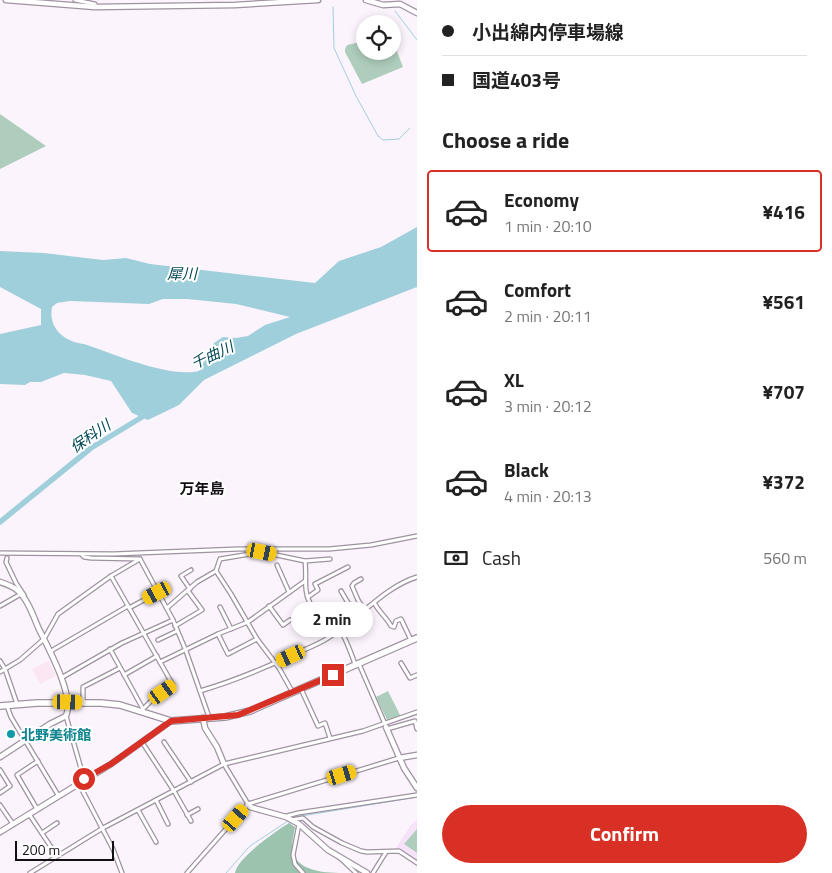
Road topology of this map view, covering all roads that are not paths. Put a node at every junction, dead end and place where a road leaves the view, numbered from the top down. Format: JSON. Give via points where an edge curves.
{"nodes":[{"id":1,"x":6,"y":0,"type":"edge"},
{"id":2,"x":75,"y":0,"type":"edge"},
{"id":3,"x":318,"y":0,"type":"edge"},
{"id":4,"x":366,"y":0,"type":"edge"},
{"id":5,"x":398,"y":2,"type":"edge"},
{"id":6,"x":95,"y":7,"type":"junction"},
{"id":7,"x":417,"y":13,"type":"edge"},
{"id":8,"x":416,"y":538,"type":"edge"},
{"id":9,"x":262,"y":550,"type":"junction"},
{"id":10,"x":0,"y":553,"type":"edge"},
{"id":11,"x":82,"y":555,"type":"junction"},
{"id":12,"x":7,"y":558,"type":"dead end"},
{"id":13,"x":140,"y":559,"type":"junction"},
{"id":14,"x":330,"y":559,"type":"dead end"},
{"id":15,"x":305,"y":561,"type":"junction"},
{"id":16,"x":277,"y":565,"type":"dead end"},
{"id":17,"x":348,"y":566,"type":"dead end"},
{"id":18,"x":190,"y":570,"type":"dead end"},
{"id":19,"x":216,"y":571,"type":"junction"},
{"id":20,"x":111,"y":576,"type":"junction"},
{"id":21,"x":417,"y":577,"type":"edge"},
{"id":22,"x":361,"y":579,"type":"dead end"},
{"id":23,"x":305,"y":581,"type":"junction"},
{"id":24,"x":0,"y":582,"type":"edge"},
{"id":25,"x":189,"y":590,"type":"junction"},
{"id":26,"x":289,"y":592,"type":"junction"},
{"id":27,"x":340,"y":592,"type":"dead end"},
{"id":28,"x":157,"y":593,"type":"junction"},
{"id":29,"x":21,"y":594,"type":"junction"},
{"id":30,"x":308,"y":597,"type":"junction"},
{"id":31,"x":27,"y":603,"type":"junction"},
{"id":32,"x":374,"y":604,"type":"junction"},
{"id":33,"x":0,"y":606,"type":"edge"},
{"id":34,"x":269,"y":606,"type":"junction"},
{"id":35,"x":129,"y":607,"type":"junction"},
{"id":36,"x":220,"y":607,"type":"dead end"},
{"id":37,"x":167,"y":608,"type":"junction"},
{"id":38,"x":366,"y":611,"type":"junction"},
{"id":39,"x":357,"y":618,"type":"junction"},
{"id":40,"x":173,"y":620,"type":"junction"},
{"id":41,"x":290,"y":620,"type":"dead end"},
{"id":42,"x":248,"y":622,"type":"junction"},
{"id":43,"x":175,"y":626,"type":"junction"},
{"id":44,"x":231,"y":629,"type":"junction"},
{"id":45,"x":340,"y":630,"type":"junction"},
{"id":46,"x":177,"y":631,"type":"junction"},
{"id":47,"x":143,"y":632,"type":"junction"},
{"id":48,"x":218,"y":634,"type":"junction"},
{"id":49,"x":44,"y":638,"type":"junction"},
{"id":50,"x":257,"y":639,"type":"junction"},
{"id":51,"x":158,"y":640,"type":"dead end"},
{"id":52,"x":414,"y":640,"type":"edge"},
{"id":53,"x":110,"y":649,"type":"junction"},
{"id":54,"x":51,"y":650,"type":"junction"},
{"id":55,"x":186,"y":651,"type":"junction"},
{"id":56,"x":157,"y":656,"type":"junction"},
{"id":57,"x":0,"y":661,"type":"edge"},
{"id":58,"x":160,"y":662,"type":"junction"},
{"id":59,"x":275,"y":663,"type":"junction"},
{"id":60,"x":401,"y":663,"type":"dead end"},
{"id":61,"x":357,"y":665,"type":"junction"},
{"id":62,"x":120,"y":668,"type":"junction"},
{"id":63,"x":5,"y":669,"type":"junction"},
{"id":64,"x":0,"y":672,"type":"edge"},
{"id":65,"x":124,"y":675,"type":"junction"},
{"id":66,"x":417,"y":675,"type":"edge"},
{"id":67,"x":61,"y":678,"type":"junction"},
{"id":68,"x":301,"y":689,"type":"junction"},
{"id":69,"x":200,"y":691,"type":"junction"},
{"id":70,"x":293,"y":693,"type":"junction"},
{"id":71,"x":68,"y":702,"type":"junction"},
{"id":72,"x":83,"y":703,"type":"junction"},
{"id":73,"x":17,"y":705,"type":"junction"},
{"id":74,"x":3,"y":706,"type":"edge"},
{"id":75,"x":142,"y":710,"type":"junction"},
{"id":76,"x":417,"y":712,"type":"edge"},
{"id":77,"x":66,"y":716,"type":"junction"},
{"id":78,"x":206,"y":718,"type":"junction"},
{"id":79,"x":171,"y":721,"type":"junction"},
{"id":80,"x":386,"y":726,"type":"junction"},
{"id":81,"x":417,"y":729,"type":"edge"},
{"id":82,"x":330,"y":738,"type":"junction"},
{"id":83,"x":26,"y":740,"type":"junction"},
{"id":84,"x":141,"y":742,"type":"junction"},
{"id":85,"x":164,"y":742,"type":"dead end"},
{"id":86,"x":417,"y":755,"type":"edge"},
{"id":87,"x":0,"y":757,"type":"edge"},
{"id":88,"x":399,"y":758,"type":"junction"},
{"id":89,"x":38,"y":761,"type":"junction"},
{"id":90,"x":224,"y":764,"type":"junction"},
{"id":91,"x":0,"y":770,"type":"edge"},
{"id":92,"x":84,"y":779,"type":"junction"},
{"id":93,"x":191,"y":782,"type":"junction"},
{"id":94,"x":78,"y":783,"type":"junction"},
{"id":95,"x":417,"y":788,"type":"edge"},
{"id":96,"x":174,"y":791,"type":"junction"},
{"id":97,"x":0,"y":793,"type":"edge"},
{"id":98,"x":58,"y":795,"type":"junction"},
{"id":99,"x":417,"y":795,"type":"edge"},
{"id":100,"x":156,"y":800,"type":"junction"},
{"id":101,"x":0,"y":804,"type":"edge"},
{"id":102,"x":248,"y":804,"type":"junction"},
{"id":103,"x":37,"y":809,"type":"junction"},
{"id":104,"x":198,"y":809,"type":"dead end"},
{"id":105,"x":138,"y":810,"type":"junction"},
{"id":106,"x":29,"y":814,"type":"junction"},
{"id":107,"x":187,"y":814,"type":"junction"},
{"id":108,"x":289,"y":818,"type":"junction"},
{"id":109,"x":191,"y":821,"type":"dead end"},
{"id":110,"x":57,"y":823,"type":"dead end"},
{"id":111,"x":12,"y":824,"type":"junction"},
{"id":112,"x":168,"y":824,"type":"dead end"},
{"id":113,"x":299,"y":824,"type":"junction"},
{"id":114,"x":103,"y":828,"type":"junction"},
{"id":115,"x":0,"y":832,"type":"edge"},
{"id":116,"x":42,"y":833,"type":"junction"},
{"id":117,"x":156,"y":842,"type":"dead end"},
{"id":118,"x":386,"y":852,"type":"junction"},
{"id":119,"x":57,"y":856,"type":"junction"},
{"id":120,"x":339,"y":856,"type":"junction"},
{"id":121,"x":417,"y":863,"type":"edge"},
{"id":122,"x":30,"y":873,"type":"edge"},
{"id":123,"x":122,"y":873,"type":"edge"},
{"id":124,"x":187,"y":873,"type":"edge"},
{"id":125,"x":303,"y":873,"type":"edge"},
{"id":126,"x":356,"y":873,"type":"edge"},
{"id":127,"x":367,"y":873,"type":"edge"},
{"id":128,"x":373,"y":873,"type":"edge"}],
"edges":[{"from":1,"to":6,"type":"street"},
{"from":2,"to":6,"type":"street","via":[[94,4]]},
{"from":3,"to":6,"type":"street"},
{"from":4,"to":5,"type":"street","via":[[383,5]]},
{"from":5,"to":7,"type":"street"},
{"from":8,"to":9,"type":"street","via":[[329,549]]},
{"from":9,"to":11,"type":"street"},
{"from":9,"to":15,"type":"street"},
{"from":9,"to":19,"type":"street","via":[[220,560]]},
{"from":10,"to":11,"type":"street"},
{"from":11,"to":13,"type":"street"},
{"from":12,"to":31,"type":"street","via":[[6,562]]},
{"from":13,"to":20,"type":"street"},
{"from":13,"to":28,"type":"street"},
{"from":14,"to":15,"type":"street"},
{"from":15,"to":23,"type":"street"},
{"from":16,"to":26,"type":"street"},
{"from":17,"to":30,"type":"street","via":[[315,584],[318,590]]},
{"from":18,"to":25,"type":"street","via":[[181,576]]},
{"from":19,"to":25,"type":"street"},
{"from":19,"to":42,"type":"street"},
{"from":20,"to":35,"type":"street"},
{"from":20,"to":49,"type":"street","via":[[58,614]]},
{"from":21,"to":32,"type":"street","via":[[391,590]]},
{"from":22,"to":38,"type":"street","via":[[352,586]]},
{"from":23,"to":26,"type":"street"},
{"from":23,"to":30,"type":"street"},
{"from":24,"to":29,"type":"street"},
{"from":25,"to":37,"type":"street"},
{"from":25,"to":43,"type":"street","via":[[202,610]]},
{"from":26,"to":34,"type":"street"},
{"from":27,"to":39,"type":"street"},
{"from":28,"to":35,"type":"street"},
{"from":28,"to":37,"type":"street"},
{"from":29,"to":31,"type":"street"},
{"from":29,"to":33,"type":"street"},
{"from":30,"to":45,"type":"street","via":[[316,612]]},
{"from":31,"to":49,"type":"street"},
{"from":32,"to":38,"type":"street"},
{"from":32,"to":52,"type":"street","via":[[391,626],[394,627],[401,619]]},
{"from":34,"to":41,"type":"street","via":[[283,625]]},
{"from":34,"to":42,"type":"street"},
{"from":35,"to":47,"type":"street"},
{"from":35,"to":54,"type":"street"},
{"from":36,"to":44,"type":"street"},
{"from":37,"to":40,"type":"street"},
{"from":38,"to":39,"type":"street"},
{"from":39,"to":45,"type":"street"},
{"from":40,"to":43,"type":"street"},
{"from":40,"to":47,"type":"street"},
{"from":42,"to":44,"type":"street"},
{"from":42,"to":50,"type":"street"},
{"from":43,"to":46,"type":"street"},
{"from":44,"to":48,"type":"street"},
{"from":45,"to":59,"type":"street"},
{"from":45,"to":61,"type":"street"},
{"from":46,"to":51,"type":"street"},
{"from":46,"to":55,"type":"street"},
{"from":47,"to":53,"type":"street"},
{"from":47,"to":56,"type":"street"},
{"from":48,"to":50,"type":"street","via":[[228,654]]},
{"from":48,"to":55,"type":"street"},
{"from":49,"to":54,"type":"street"},
{"from":49,"to":63,"type":"street"},
{"from":50,"to":59,"type":"street"},
{"from":52,"to":61,"type":"highway"},
{"from":53,"to":62,"type":"street"},
{"from":53,"to":67,"type":"street"},
{"from":54,"to":67,"type":"street"},
{"from":55,"to":58,"type":"street"},
{"from":55,"to":69,"type":"street"},
{"from":56,"to":58,"type":"street"},
{"from":56,"to":65,"type":"street"},
{"from":57,"to":63,"type":"street"},
{"from":58,"to":75,"type":"street","via":[[173,685]]},
{"from":59,"to":69,"type":"street"},
{"from":59,"to":70,"type":"street"},
{"from":60,"to":66,"type":"street","via":[[410,678]]},
{"from":61,"to":68,"type":"highway"},
{"from":61,"to":80,"type":"street"},
{"from":62,"to":65,"type":"street"},
{"from":62,"to":72,"type":"street","via":[[83,687]]},
{"from":63,"to":64,"type":"street"},
{"from":63,"to":73,"type":"street"},
{"from":65,"to":75,"type":"street"},
{"from":67,"to":71,"type":"street"},
{"from":68,"to":70,"type":"highway"},
{"from":68,"to":82,"type":"street","via":[[318,726],[325,723]]},
{"from":69,"to":78,"type":"street"},
{"from":70,"to":78,"type":"highway","via":[[238,715]]},
{"from":71,"to":72,"type":"highway"},
{"from":71,"to":73,"type":"highway"},
{"from":71,"to":77,"type":"street"},
{"from":72,"to":75,"type":"highway"},
{"from":73,"to":74,"type":"highway"},
{"from":74,"to":83,"type":"street"},
{"from":75,"to":79,"type":"highway"},
{"from":76,"to":80,"type":"street"},
{"from":77,"to":83,"type":"street"},
{"from":77,"to":92,"type":"street"},
{"from":78,"to":79,"type":"highway"},
{"from":78,"to":90,"type":"street","via":[[205,728]]},
{"from":79,"to":84,"type":"street"},
{"from":80,"to":81,"type":"street","via":[[415,722]]},
{"from":80,"to":82,"type":"street"},
{"from":80,"to":88,"type":"street"},
{"from":82,"to":90,"type":"street"},
{"from":83,"to":87,"type":"street"},
{"from":83,"to":89,"type":"street"},
{"from":84,"to":92,"type":"street"},
{"from":84,"to":96,"type":"street"},
{"from":85,"to":93,"type":"street"},
{"from":86,"to":88,"type":"street"},
{"from":88,"to":95,"type":"street"},
{"from":88,"to":102,"type":"street"},
{"from":89,"to":98,"type":"street"},
{"from":89,"to":103,"type":"street","via":[[17,775]]},
{"from":90,"to":93,"type":"street"},
{"from":90,"to":102,"type":"street"},
{"from":91,"to":97,"type":"street","via":[[10,786]]},
{"from":92,"to":94,"type":"street"},
{"from":93,"to":96,"type":"street"},
{"from":94,"to":98,"type":"street"},
{"from":94,"to":114,"type":"street"},
{"from":96,"to":100,"type":"street"},
{"from":96,"to":107,"type":"street"},
{"from":98,"to":103,"type":"street"},
{"from":99,"to":108,"type":"street","via":[[298,813]]},
{"from":100,"to":105,"type":"street"},
{"from":100,"to":112,"type":"street"},
{"from":101,"to":111,"type":"street"},
{"from":102,"to":108,"type":"street"},
{"from":102,"to":124,"type":"street"},
{"from":103,"to":106,"type":"street"},
{"from":104,"to":107,"type":"street"},
{"from":105,"to":114,"type":"street"},
{"from":105,"to":117,"type":"street"},
{"from":106,"to":111,"type":"street"},
{"from":106,"to":116,"type":"street"},
{"from":107,"to":109,"type":"street"},
{"from":108,"to":113,"type":"street"},
{"from":108,"to":118,"type":"street","via":[[302,818],[342,843],[361,850]]},
{"from":110,"to":116,"type":"street"},
{"from":111,"to":115,"type":"street"},
{"from":113,"to":120,"type":"street"},
{"from":113,"to":125,"type":"street","via":[[293,855],[295,864]]},
{"from":114,"to":119,"type":"street"},
{"from":114,"to":123,"type":"street"},
{"from":116,"to":119,"type":"street"},
{"from":118,"to":121,"type":"street","via":[[399,851]]},
{"from":118,"to":128,"type":"street"},
{"from":119,"to":122,"type":"street"},
{"from":120,"to":126,"type":"street"},
{"from":120,"to":127,"type":"street"}]}
